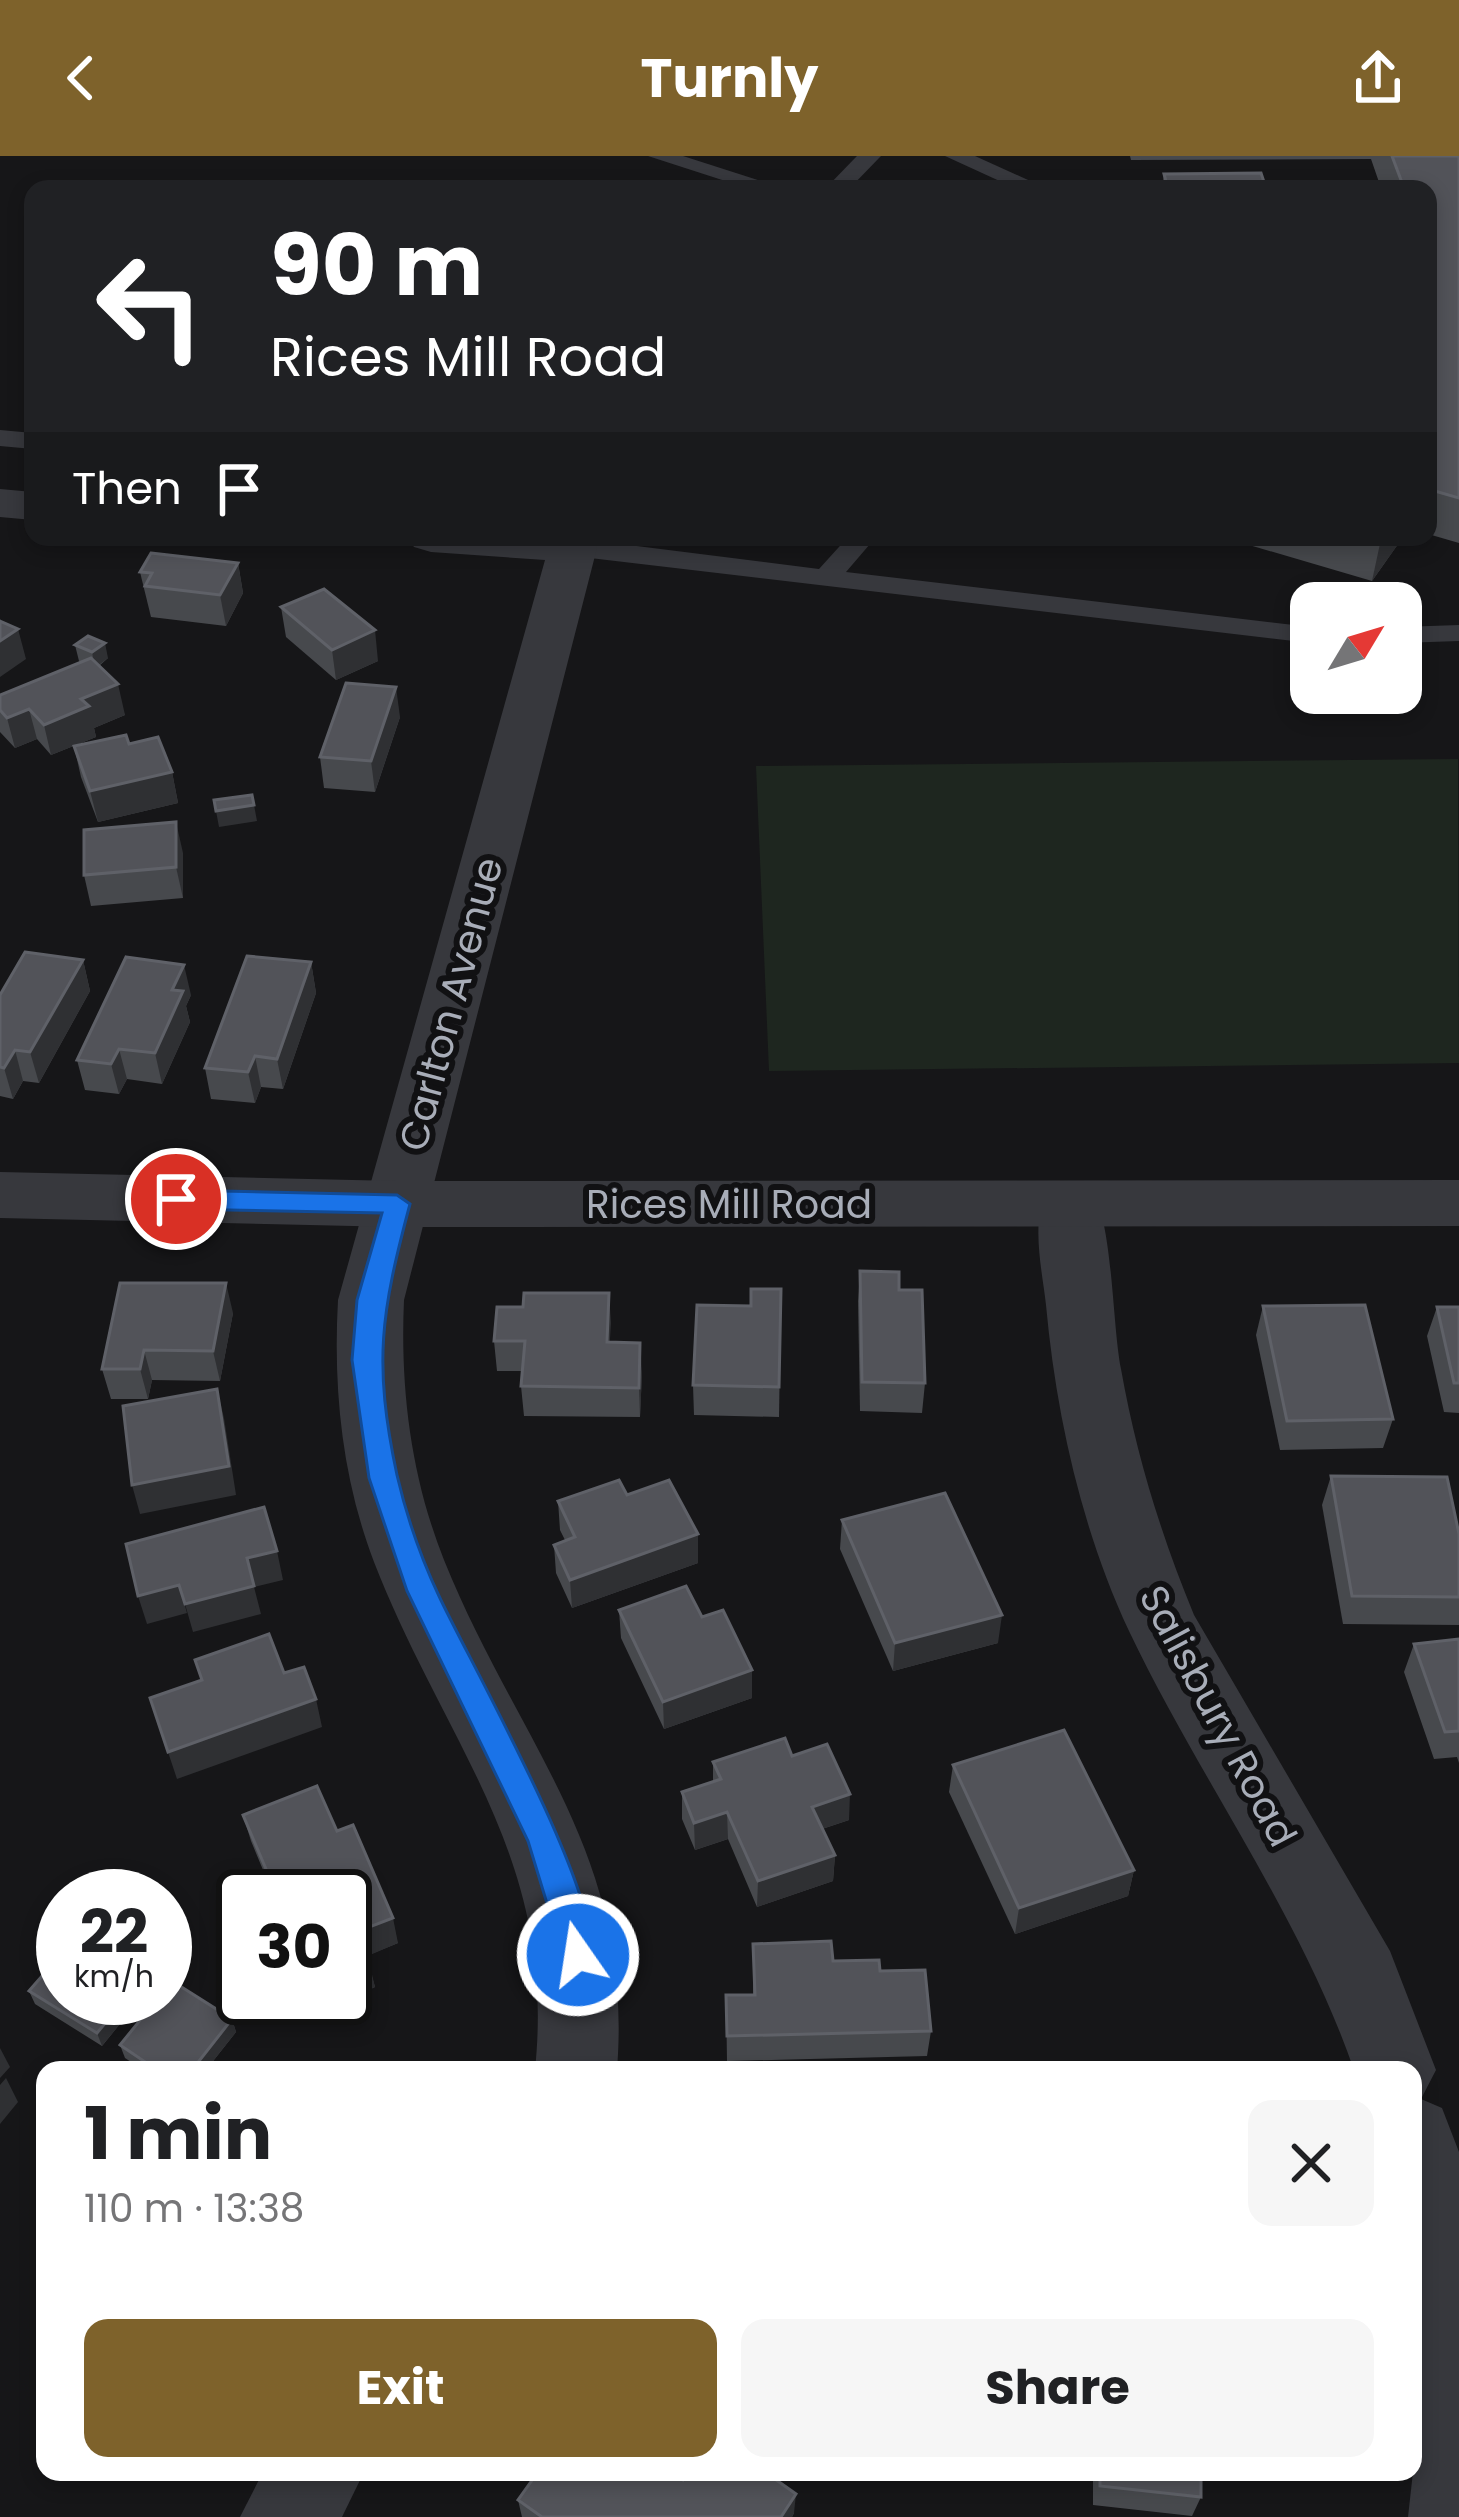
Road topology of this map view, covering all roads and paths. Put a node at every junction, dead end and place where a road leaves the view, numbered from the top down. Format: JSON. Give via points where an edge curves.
{"nodes":[{"id":1,"x":659,"y":156,"type":"edge"},
{"id":2,"x":870,"y":156,"type":"edge"},
{"id":3,"x":956,"y":156,"type":"edge"},
{"id":4,"x":743,"y":180,"type":"edge"},
{"id":5,"x":845,"y":180,"type":"edge"},
{"id":6,"x":1015,"y":180,"type":"edge"},
{"id":7,"x":574,"y":546,"type":"edge"},
{"id":8,"x":595,"y":546,"type":"edge"},
{"id":9,"x":855,"y":546,"type":"edge"},
{"id":10,"x":824,"y":580,"type":"junction"},
{"id":11,"x":1290,"y":633,"type":"edge"},
{"id":12,"x":1459,"y":633,"type":"edge"},
{"id":13,"x":1422,"y":634,"type":"edge"},
{"id":14,"x":0,"y":1195,"type":"edge"},
{"id":15,"x":1459,"y":1203,"type":"edge"},
{"id":16,"x":397,"y":1204,"type":"junction"},
{"id":17,"x":1070,"y":1204,"type":"junction"},
{"id":18,"x":577,"y":2061,"type":"edge"},
{"id":19,"x":1392,"y":2061,"type":"edge"},
{"id":20,"x":1422,"y":2171,"type":"edge"},
{"id":21,"x":312,"y":2481,"type":"edge"},
{"id":22,"x":286,"y":2517,"type":"edge"},
{"id":23,"x":1454,"y":2517,"type":"edge"}],
"edges":[{"from":1,"to":4,"type":"lane"},
{"from":2,"to":5,"type":"lane"},
{"from":3,"to":6,"type":"lane"},
{"from":7,"to":16,"type":"street","name":"Carlton Avenue"},
{"from":8,"to":10,"type":"lane"},
{"from":9,"to":10,"type":"lane"},
{"from":10,"to":11,"type":"lane"},
{"from":12,"to":13,"type":"lane"},
{"from":14,"to":16,"type":"street","name":"Rices Mill Road"},
{"from":15,"to":17,"type":"street","name":"Rices Mill Road"},
{"from":16,"to":17,"type":"street","name":"Rices Mill Road"},
{"from":16,"to":18,"type":"street","name":"Carlton Avenue","via":[[371,1300],[365,1360],[384,1478],[422,1591],[543,1839],[570,1912],[584,2005]]},
{"from":17,"to":19,"type":"street","name":"Salisbury Road","via":[[1076,1322],[1097,1434],[1142,1577],[1362,1977]]},
{"from":20,"to":23,"type":"street","via":[[1451,2285]]},
{"from":21,"to":22,"type":"street"}]}
